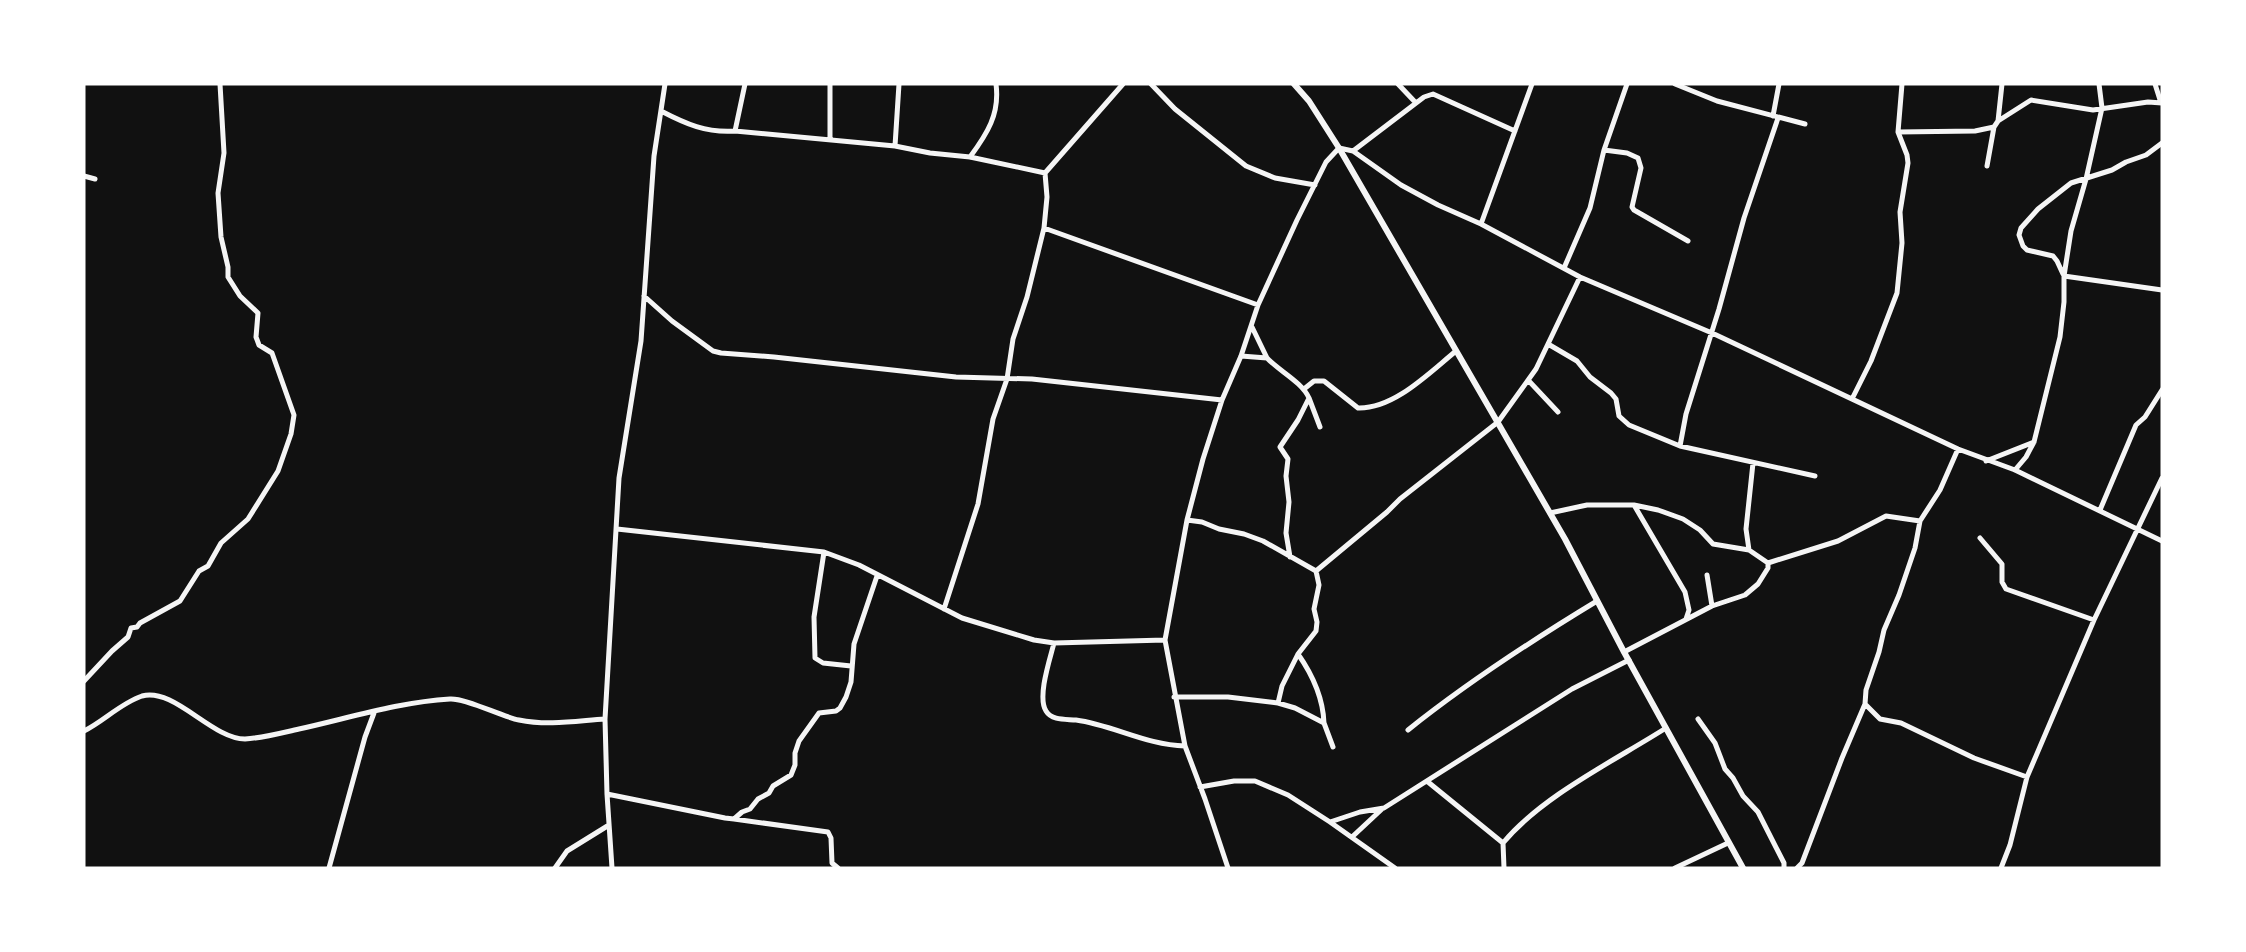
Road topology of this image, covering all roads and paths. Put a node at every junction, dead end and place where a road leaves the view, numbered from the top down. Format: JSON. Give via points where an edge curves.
{"nodes":[{"id":1,"x":220,"y":84,"type":"edge"},
{"id":2,"x":665,"y":84,"type":"edge"},
{"id":3,"x":745,"y":84,"type":"edge"},
{"id":4,"x":830,"y":84,"type":"edge"},
{"id":5,"x":899,"y":84,"type":"edge"},
{"id":6,"x":996,"y":84,"type":"edge"},
{"id":7,"x":1123,"y":84,"type":"edge"},
{"id":8,"x":1151,"y":84,"type":"edge"},
{"id":9,"x":1294,"y":84,"type":"edge"},
{"id":10,"x":1398,"y":84,"type":"edge"},
{"id":11,"x":1532,"y":84,"type":"edge"},
{"id":12,"x":1627,"y":84,"type":"edge"},
{"id":13,"x":1675,"y":84,"type":"edge"},
{"id":14,"x":1779,"y":84,"type":"edge"},
{"id":15,"x":1902,"y":84,"type":"edge"},
{"id":16,"x":2002,"y":84,"type":"edge"},
{"id":17,"x":2099,"y":84,"type":"edge"},
{"id":18,"x":2155,"y":84,"type":"edge"},
{"id":19,"x":1416,"y":103,"type":"junction"},
{"id":20,"x":2162,"y":103,"type":"edge"},
{"id":21,"x":2102,"y":108,"type":"junction"},
{"id":22,"x":661,"y":111,"type":"junction"},
{"id":23,"x":1776,"y":117,"type":"junction"},
{"id":24,"x":1805,"y":124,"type":"dead end"},
{"id":25,"x":1996,"y":124,"type":"junction"},
{"id":26,"x":735,"y":131,"type":"junction"},
{"id":27,"x":1515,"y":131,"type":"junction"},
{"id":28,"x":1898,"y":132,"type":"junction"},
{"id":29,"x":830,"y":138,"type":"junction"},
{"id":30,"x":2162,"y":143,"type":"edge"},
{"id":31,"x":896,"y":146,"type":"junction"},
{"id":32,"x":1339,"y":148,"type":"junction"},
{"id":33,"x":1604,"y":150,"type":"junction"},
{"id":34,"x":1353,"y":151,"type":"junction"},
{"id":35,"x":970,"y":157,"type":"junction"},
{"id":36,"x":1987,"y":166,"type":"dead end"},
{"id":37,"x":1045,"y":173,"type":"junction"},
{"id":38,"x":84,"y":176,"type":"edge"},
{"id":39,"x":95,"y":179,"type":"dead end"},
{"id":40,"x":2086,"y":179,"type":"junction"},
{"id":41,"x":1315,"y":185,"type":"junction"},
{"id":42,"x":1480,"y":224,"type":"junction"},
{"id":43,"x":1044,"y":228,"type":"junction"},
{"id":44,"x":1689,"y":242,"type":"dead end"},
{"id":45,"x":1564,"y":268,"type":"junction"},
{"id":46,"x":2064,"y":276,"type":"junction"},
{"id":47,"x":1580,"y":277,"type":"junction"},
{"id":48,"x":2162,"y":290,"type":"edge"},
{"id":49,"x":644,"y":296,"type":"junction"},
{"id":50,"x":1258,"y":305,"type":"junction"},
{"id":51,"x":1252,"y":327,"type":"junction"},
{"id":52,"x":1712,"y":333,"type":"junction"},
{"id":53,"x":1548,"y":344,"type":"junction"},
{"id":54,"x":1456,"y":351,"type":"junction"},
{"id":55,"x":1241,"y":356,"type":"junction"},
{"id":56,"x":1267,"y":358,"type":"junction"},
{"id":57,"x":1006,"y":379,"type":"junction"},
{"id":58,"x":1528,"y":380,"type":"junction"},
{"id":59,"x":1304,"y":389,"type":"junction"},
{"id":60,"x":2162,"y":390,"type":"edge"},
{"id":61,"x":1309,"y":398,"type":"junction"},
{"id":62,"x":1852,"y":399,"type":"junction"},
{"id":63,"x":1222,"y":400,"type":"junction"},
{"id":64,"x":1558,"y":412,"type":"dead end"},
{"id":65,"x":1498,"y":422,"type":"junction"},
{"id":66,"x":1320,"y":427,"type":"dead end"},
{"id":67,"x":2034,"y":441,"type":"junction"},
{"id":68,"x":1680,"y":446,"type":"junction"},
{"id":69,"x":1958,"y":448,"type":"junction"},
{"id":70,"x":1986,"y":460,"type":"junction"},
{"id":71,"x":1753,"y":463,"type":"junction"},
{"id":72,"x":2015,"y":470,"type":"junction"},
{"id":73,"x":1815,"y":476,"type":"dead end"},
{"id":74,"x":2162,"y":478,"type":"edge"},
{"id":75,"x":1634,"y":505,"type":"junction"},
{"id":76,"x":2100,"y":510,"type":"junction"},
{"id":77,"x":1550,"y":513,"type":"junction"},
{"id":78,"x":1187,"y":520,"type":"junction"},
{"id":79,"x":1920,"y":521,"type":"junction"},
{"id":80,"x":2137,"y":528,"type":"junction"},
{"id":81,"x":617,"y":530,"type":"junction"},
{"id":82,"x":1980,"y":538,"type":"dead end"},
{"id":83,"x":2162,"y":541,"type":"edge"},
{"id":84,"x":1749,"y":550,"type":"junction"},
{"id":85,"x":824,"y":552,"type":"junction"},
{"id":86,"x":1290,"y":557,"type":"junction"},
{"id":87,"x":1768,"y":563,"type":"junction"},
{"id":88,"x":1316,"y":571,"type":"junction"},
{"id":89,"x":1707,"y":575,"type":"dead end"},
{"id":90,"x":877,"y":576,"type":"junction"},
{"id":91,"x":1597,"y":601,"type":"junction"},
{"id":92,"x":1712,"y":606,"type":"junction"},
{"id":93,"x":944,"y":609,"type":"junction"},
{"id":94,"x":1686,"y":619,"type":"junction"},
{"id":95,"x":2094,"y":620,"type":"junction"},
{"id":96,"x":1165,"y":640,"type":"junction"},
{"id":97,"x":1054,"y":643,"type":"junction"},
{"id":98,"x":1624,"y":652,"type":"junction"},
{"id":99,"x":1298,"y":654,"type":"junction"},
{"id":100,"x":1629,"y":660,"type":"junction"},
{"id":101,"x":851,"y":666,"type":"junction"},
{"id":102,"x":84,"y":681,"type":"edge"},
{"id":103,"x":1174,"y":697,"type":"junction"},
{"id":104,"x":1278,"y":703,"type":"junction"},
{"id":105,"x":1865,"y":704,"type":"junction"},
{"id":106,"x":374,"y":712,"type":"junction"},
{"id":107,"x":605,"y":719,"type":"junction"},
{"id":108,"x":1698,"y":719,"type":"dead end"},
{"id":109,"x":1324,"y":723,"type":"junction"},
{"id":110,"x":1666,"y":728,"type":"junction"},
{"id":111,"x":1408,"y":730,"type":"dead end"},
{"id":112,"x":84,"y":731,"type":"edge"},
{"id":113,"x":1185,"y":746,"type":"junction"},
{"id":114,"x":1333,"y":747,"type":"dead end"},
{"id":115,"x":2027,"y":777,"type":"junction"},
{"id":116,"x":1428,"y":782,"type":"junction"},
{"id":117,"x":1200,"y":787,"type":"junction"},
{"id":118,"x":607,"y":794,"type":"junction"},
{"id":119,"x":1384,"y":808,"type":"junction"},
{"id":120,"x":734,"y":819,"type":"junction"},
{"id":121,"x":1330,"y":822,"type":"junction"},
{"id":122,"x":609,"y":825,"type":"junction"},
{"id":123,"x":1352,"y":837,"type":"junction"},
{"id":124,"x":1503,"y":843,"type":"junction"},
{"id":125,"x":1728,"y":843,"type":"junction"},
{"id":126,"x":329,"y":868,"type":"edge"},
{"id":127,"x":555,"y":868,"type":"edge"},
{"id":128,"x":612,"y":868,"type":"edge"},
{"id":129,"x":838,"y":868,"type":"edge"},
{"id":130,"x":1226,"y":868,"type":"edge"},
{"id":131,"x":1395,"y":868,"type":"edge"},
{"id":132,"x":1504,"y":868,"type":"edge"},
{"id":133,"x":1675,"y":868,"type":"edge"},
{"id":134,"x":1743,"y":868,"type":"edge"},
{"id":135,"x":1784,"y":868,"type":"edge"},
{"id":136,"x":1797,"y":868,"type":"edge"},
{"id":137,"x":2001,"y":868,"type":"edge"}],
"edges":[{"from":1,"to":102,"type":"street","via":[[224,153],[218,193],[228,277],[258,313],[256,337],[278,365],[294,416],[291,434],[279,471],[248,519],[221,543],[180,601],[131,628],[128,637]]},
{"from":2,"to":22,"type":"street"},
{"from":3,"to":26,"type":"street"},
{"from":4,"to":29,"type":"street"},
{"from":5,"to":31,"type":"street"},
{"from":6,"to":35,"type":"street","via":[[997,109]]},
{"from":7,"to":37,"type":"street"},
{"from":8,"to":41,"type":"street","via":[[1175,109],[1246,166],[1275,178]]},
{"from":9,"to":32,"type":"street"},
{"from":10,"to":19,"type":"street"},
{"from":11,"to":27,"type":"street"},
{"from":12,"to":33,"type":"street"},
{"from":13,"to":23,"type":"street","via":[[1717,101]]},
{"from":14,"to":23,"type":"street"},
{"from":15,"to":28,"type":"street"},
{"from":16,"to":25,"type":"street"},
{"from":17,"to":21,"type":"street"},
{"from":18,"to":20,"type":"street"},
{"from":19,"to":27,"type":"street","via":[[1433,94]]},
{"from":19,"to":34,"type":"street"},
{"from":20,"to":21,"type":"street"},
{"from":21,"to":25,"type":"street","via":[[2031,100]]},
{"from":21,"to":40,"type":"street"},
{"from":22,"to":26,"type":"street","via":[[699,129]]},
{"from":22,"to":49,"type":"street"},
{"from":23,"to":24,"type":"street"},
{"from":23,"to":52,"type":"street"},
{"from":25,"to":28,"type":"street","via":[[1975,131]]},
{"from":25,"to":36,"type":"street"},
{"from":26,"to":29,"type":"street"},
{"from":27,"to":42,"type":"street"},
{"from":28,"to":62,"type":"street","via":[[1908,163],[1900,212],[1902,243],[1897,292]]},
{"from":29,"to":31,"type":"street"},
{"from":30,"to":40,"type":"street","via":[[2146,155]]},
{"from":31,"to":35,"type":"street"},
{"from":32,"to":34,"type":"street"},
{"from":32,"to":41,"type":"street","via":[[1326,162]]},
{"from":32,"to":54,"type":"street"},
{"from":33,"to":44,"type":"street","via":[[1638,158],[1641,168],[1632,207]]},
{"from":33,"to":45,"type":"street","via":[[1590,208]]},
{"from":34,"to":42,"type":"street","via":[[1401,185]]},
{"from":35,"to":37,"type":"street"},
{"from":37,"to":43,"type":"street"},
{"from":38,"to":39,"type":"street"},
{"from":40,"to":46,"type":"street","via":[[2071,231]]},
{"from":40,"to":46,"type":"street","via":[[2071,183],[2038,209],[2019,236],[2027,250],[2053,256]]},
{"from":41,"to":50,"type":"street"},
{"from":42,"to":45,"type":"street"},
{"from":43,"to":50,"type":"street"},
{"from":43,"to":57,"type":"street"},
{"from":45,"to":47,"type":"street"},
{"from":46,"to":48,"type":"street"},
{"from":46,"to":67,"type":"street","via":[[2060,337]]},
{"from":47,"to":52,"type":"street"},
{"from":47,"to":53,"type":"street"},
{"from":49,"to":57,"type":"street","via":[[713,351],[721,353]]},
{"from":49,"to":81,"type":"street"},
{"from":50,"to":51,"type":"street"},
{"from":51,"to":55,"type":"street"},
{"from":51,"to":56,"type":"street"},
{"from":52,"to":62,"type":"street"},
{"from":52,"to":68,"type":"street"},
{"from":53,"to":58,"type":"street"},
{"from":53,"to":68,"type":"street","via":[[1577,361],[1611,393],[1617,411],[1629,425]]},
{"from":54,"to":59,"type":"street","via":[[1411,389],[1374,406],[1358,408],[1324,381],[1314,381]]},
{"from":54,"to":65,"type":"street"},
{"from":55,"to":56,"type":"street"},
{"from":55,"to":63,"type":"street"},
{"from":56,"to":59,"type":"street"},
{"from":57,"to":63,"type":"street"},
{"from":57,"to":93,"type":"street","via":[[993,419],[978,504]]},
{"from":58,"to":64,"type":"street"},
{"from":58,"to":65,"type":"street"},
{"from":59,"to":61,"type":"street"},
{"from":60,"to":76,"type":"street","via":[[2136,425]]},
{"from":61,"to":66,"type":"street"},
{"from":61,"to":86,"type":"street","via":[[1280,447],[1288,459],[1286,533]]},
{"from":62,"to":69,"type":"street"},
{"from":63,"to":78,"type":"street"},
{"from":65,"to":77,"type":"street"},
{"from":65,"to":88,"type":"street"},
{"from":67,"to":70,"type":"street"},
{"from":67,"to":72,"type":"street"},
{"from":68,"to":71,"type":"street"},
{"from":69,"to":70,"type":"street"},
{"from":69,"to":79,"type":"street","via":[[1940,490]]},
{"from":70,"to":72,"type":"street"},
{"from":71,"to":73,"type":"street"},
{"from":71,"to":84,"type":"street","via":[[1746,529]]},
{"from":72,"to":76,"type":"street"},
{"from":74,"to":80,"type":"street"},
{"from":75,"to":77,"type":"street","via":[[1587,505]]},
{"from":75,"to":84,"type":"street","via":[[1683,519],[1713,544]]},
{"from":75,"to":94,"type":"street","via":[[1685,592],[1689,610]]},
{"from":76,"to":80,"type":"street"},
{"from":77,"to":91,"type":"street"},
{"from":78,"to":86,"type":"street","via":[[1244,534]]},
{"from":78,"to":96,"type":"street"},
{"from":79,"to":87,"type":"street","via":[[1886,516],[1838,541]]},
{"from":79,"to":105,"type":"street","via":[[1915,548],[1884,630]]},
{"from":80,"to":83,"type":"street"},
{"from":80,"to":95,"type":"street"},
{"from":81,"to":85,"type":"street"},
{"from":81,"to":107,"type":"street"},
{"from":82,"to":95,"type":"street","via":[[2002,564],[2006,589]]},
{"from":84,"to":87,"type":"street"},
{"from":85,"to":90,"type":"street"},
{"from":85,"to":101,"type":"street","via":[[814,618],[815,658],[823,663]]},
{"from":86,"to":88,"type":"street"},
{"from":87,"to":92,"type":"street","via":[[1763,576],[1745,595]]},
{"from":88,"to":99,"type":"street","via":[[1316,631]]},
{"from":89,"to":92,"type":"street"},
{"from":90,"to":93,"type":"street"},
{"from":90,"to":101,"type":"street","via":[[854,644]]},
{"from":91,"to":98,"type":"street"},
{"from":91,"to":111,"type":"street","via":[[1501,661]]},
{"from":92,"to":94,"type":"street"},
{"from":93,"to":97,"type":"street","via":[[962,618]]},
{"from":94,"to":98,"type":"street"},
{"from":95,"to":115,"type":"street"},
{"from":96,"to":97,"type":"street"},
{"from":96,"to":103,"type":"street"},
{"from":97,"to":113,"type":"street","via":[[1043,696],[1050,716],[1085,721],[1159,744]]},
{"from":98,"to":100,"type":"street"},
{"from":99,"to":104,"type":"street"},
{"from":99,"to":109,"type":"street","via":[[1312,677]]},
{"from":100,"to":110,"type":"street"},
{"from":100,"to":116,"type":"street","via":[[1572,689]]},
{"from":101,"to":120,"type":"street","via":[[851,682],[840,708],[815,717],[797,746],[791,775]]},
{"from":103,"to":104,"type":"street","via":[[1228,697]]},
{"from":103,"to":113,"type":"street"},
{"from":104,"to":109,"type":"street"},
{"from":105,"to":115,"type":"street","via":[[1880,719],[1901,723],[1974,758]]},
{"from":105,"to":136,"type":"street"},
{"from":106,"to":107,"type":"street","via":[[421,701],[456,699],[536,723]]},
{"from":106,"to":112,"type":"street","via":[[243,739],[196,718],[165,698],[150,695],[132,701]]},
{"from":106,"to":126,"type":"street"},
{"from":107,"to":118,"type":"street"},
{"from":108,"to":135,"type":"street","via":[[1715,743],[1725,769],[1758,812]]},
{"from":109,"to":114,"type":"street"},
{"from":110,"to":124,"type":"street","via":[[1545,805]]},
{"from":110,"to":125,"type":"street"},
{"from":113,"to":117,"type":"street"},
{"from":115,"to":137,"type":"street"},
{"from":116,"to":119,"type":"street"},
{"from":116,"to":124,"type":"street"},
{"from":117,"to":121,"type":"street","via":[[1255,781],[1288,795]]},
{"from":117,"to":130,"type":"street"},
{"from":118,"to":120,"type":"street"},
{"from":118,"to":122,"type":"street"},
{"from":119,"to":121,"type":"street"},
{"from":119,"to":123,"type":"street"},
{"from":120,"to":129,"type":"street","via":[[828,832],[830,856]]},
{"from":121,"to":123,"type":"street"},
{"from":122,"to":127,"type":"street","via":[[567,851]]},
{"from":122,"to":128,"type":"street"},
{"from":123,"to":131,"type":"street"},
{"from":124,"to":132,"type":"street"},
{"from":125,"to":133,"type":"street"},
{"from":125,"to":134,"type":"street"}]}
